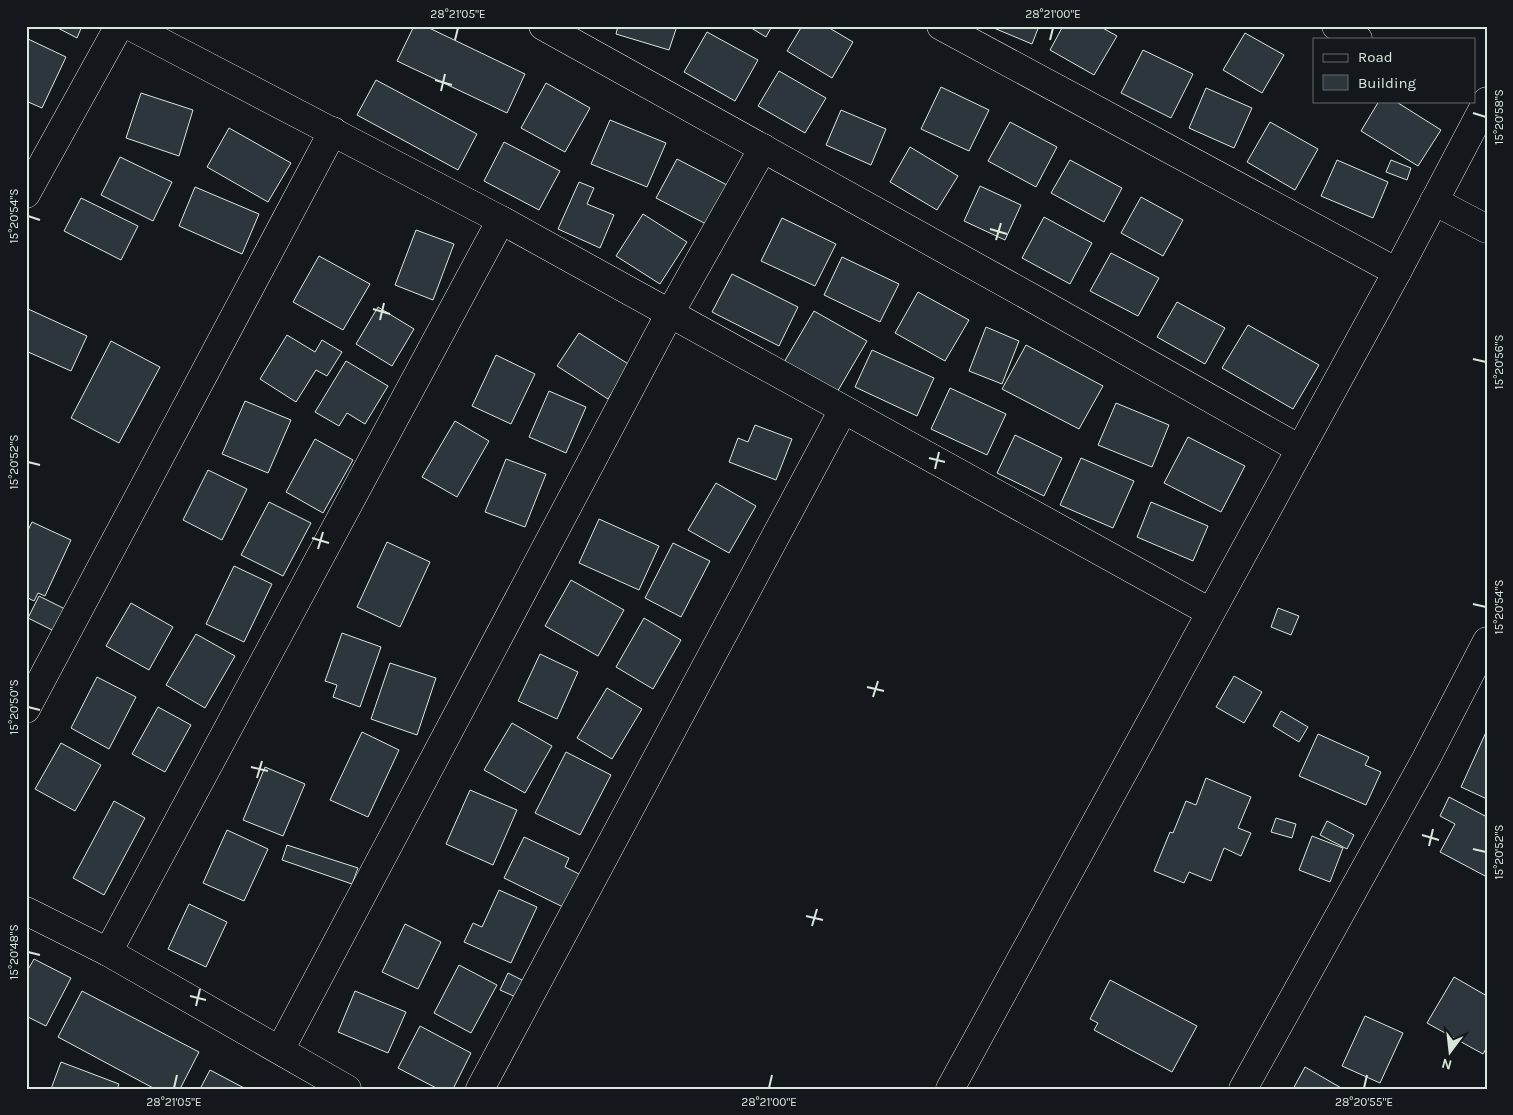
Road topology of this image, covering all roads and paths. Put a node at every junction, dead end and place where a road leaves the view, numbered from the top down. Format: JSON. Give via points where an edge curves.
{"nodes":[{"id":1,"x":119,"y":26,"type":"edge"},
{"id":2,"x":130,"y":26,"type":"edge"},
{"id":3,"x":543,"y":26,"type":"edge"},
{"id":4,"x":941,"y":26,"type":"edge"},
{"id":5,"x":1336,"y":26,"type":"edge"},
{"id":6,"x":1356,"y":38,"type":"edge"},
{"id":7,"x":1481,"y":103,"type":"edge"},
{"id":8,"x":333,"y":131,"type":"junction"},
{"id":9,"x":763,"y":148,"type":"junction"},
{"id":10,"x":26,"y":194,"type":"edge"},
{"id":11,"x":1434,"y":201,"type":"junction"},
{"id":12,"x":502,"y":220,"type":"junction"},
{"id":13,"x":1487,"y":230,"type":"edge"},
{"id":14,"x":1397,"y":272,"type":"junction"},
{"id":15,"x":670,"y":313,"type":"junction"},
{"id":16,"x":843,"y":410,"type":"junction"},
{"id":17,"x":1300,"y":450,"type":"junction"},
{"id":18,"x":1210,"y":612,"type":"junction"},
{"id":19,"x":1487,"y":641,"type":"edge"},
{"id":20,"x":26,"y":709,"type":"edge"},
{"id":21,"x":26,"y":911,"type":"edge"},
{"id":22,"x":108,"y":952,"type":"junction"},
{"id":23,"x":280,"y":1050,"type":"junction"},
{"id":24,"x":347,"y":1089,"type":"edge"},
{"id":25,"x":480,"y":1089,"type":"edge"},
{"id":26,"x":950,"y":1089,"type":"edge"},
{"id":27,"x":1243,"y":1089,"type":"edge"}],
"edges":[{"from":1,"to":10,"type":"street"},
{"from":2,"to":8,"type":"street"},
{"from":3,"to":9,"type":"street"},
{"from":4,"to":14,"type":"street"},
{"from":5,"to":6,"type":"street"},
{"from":7,"to":11,"type":"street"},
{"from":8,"to":12,"type":"street"},
{"from":8,"to":20,"type":"street"},
{"from":9,"to":15,"type":"street"},
{"from":9,"to":17,"type":"street"},
{"from":11,"to":13,"type":"street"},
{"from":11,"to":14,"type":"street"},
{"from":12,"to":15,"type":"street"},
{"from":12,"to":22,"type":"street"},
{"from":14,"to":17,"type":"street"},
{"from":15,"to":16,"type":"street"},
{"from":15,"to":23,"type":"street"},
{"from":16,"to":18,"type":"street"},
{"from":16,"to":25,"type":"street"},
{"from":17,"to":18,"type":"street"},
{"from":18,"to":26,"type":"street"},
{"from":19,"to":27,"type":"street"},
{"from":21,"to":22,"type":"street"},
{"from":22,"to":23,"type":"street"},
{"from":23,"to":24,"type":"street"}]}
